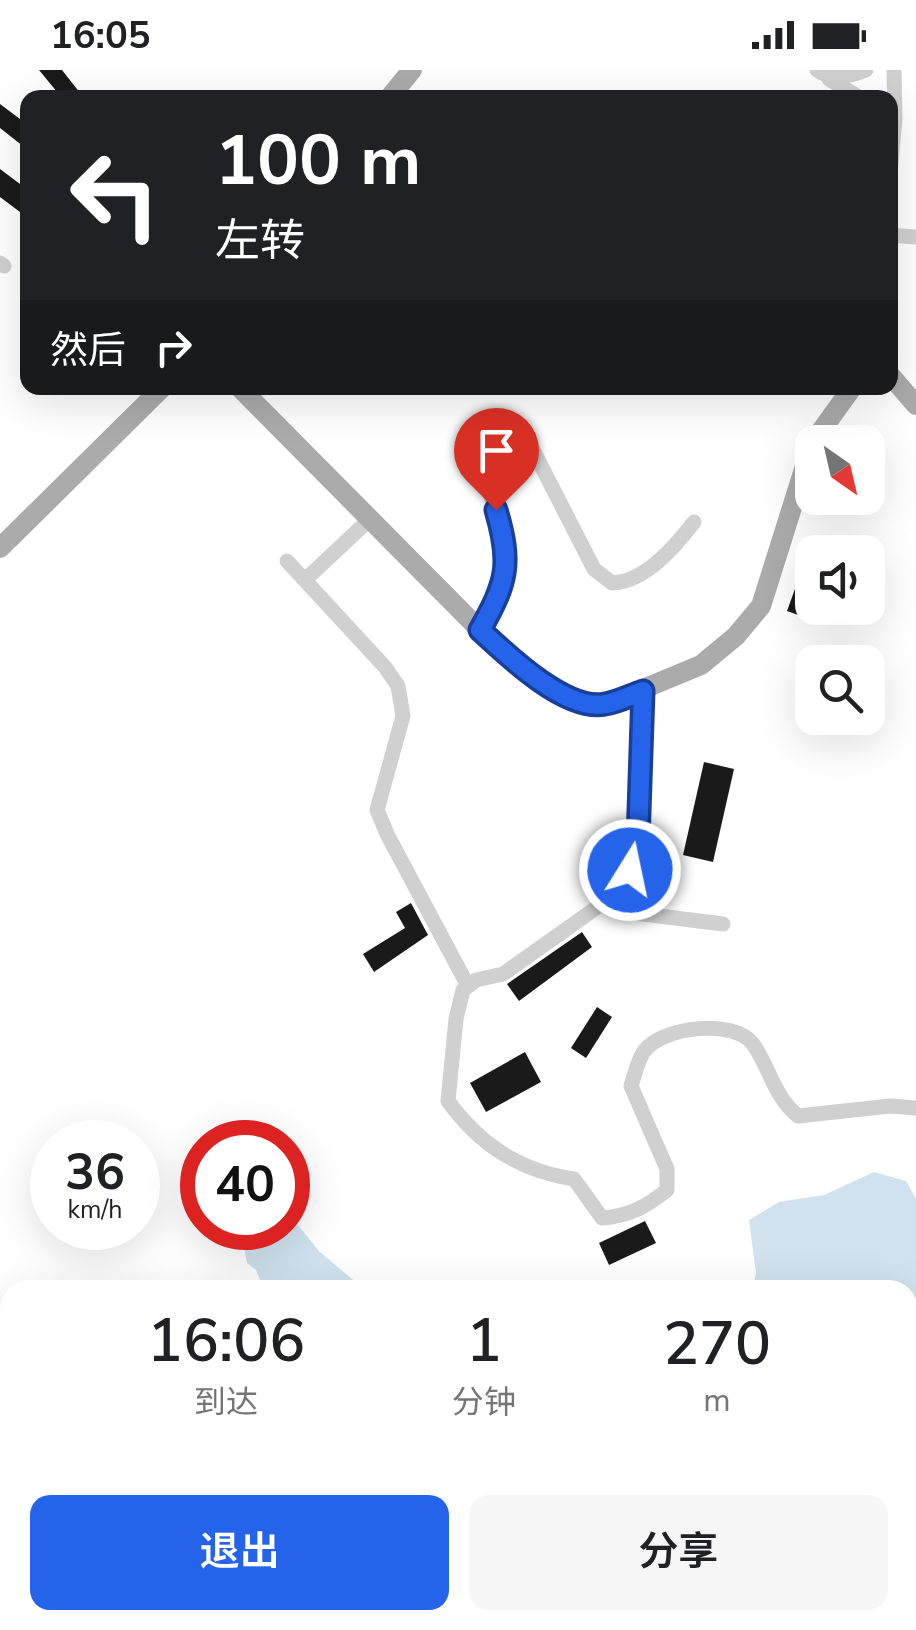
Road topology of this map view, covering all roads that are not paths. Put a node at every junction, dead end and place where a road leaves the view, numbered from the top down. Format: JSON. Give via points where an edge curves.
{"nodes":[{"id":1,"x":866,"y":70,"type":"edge"},
{"id":2,"x":820,"y":72,"type":"edge"},
{"id":3,"x":848,"y":90,"type":"edge"},
{"id":4,"x":898,"y":384,"type":"edge"},
{"id":5,"x":155,"y":395,"type":"edge"},
{"id":6,"x":247,"y":395,"type":"edge"},
{"id":7,"x":847,"y":395,"type":"edge"},
{"id":8,"x":916,"y":405,"type":"edge"},
{"id":9,"x":826,"y":425,"type":"edge"},
{"id":10,"x":795,"y":501,"type":"edge"},
{"id":11,"x":370,"y":520,"type":"junction"},
{"id":12,"x":694,"y":522,"type":"dead end"},
{"id":13,"x":1,"y":543,"type":"edge"},
{"id":14,"x":287,"y":561,"type":"dead end"},
{"id":15,"x":304,"y":580,"type":"junction"},
{"id":16,"x":480,"y":630,"type":"junction"},
{"id":17,"x":643,"y":691,"type":"junction"},
{"id":18,"x":606,"y":901,"type":"junction"},
{"id":19,"x":723,"y":924,"type":"dead end"},
{"id":20,"x":468,"y":986,"type":"junction"},
{"id":21,"x":916,"y":1108,"type":"edge"}],
"edges":[{"from":1,"to":2,"type":"street","via":[[845,77]]},
{"from":2,"to":3,"type":"street"},
{"from":4,"to":8,"type":"main road"},
{"from":5,"to":13,"type":"main road"},
{"from":6,"to":11,"type":"main road"},
{"from":7,"to":9,"type":"main road"},
{"from":10,"to":17,"type":"main road","via":[[762,606],[701,665]]},
{"from":11,"to":15,"type":"street"},
{"from":11,"to":16,"type":"main road"},
{"from":12,"to":16,"type":"street","via":[[674,549],[612,584],[594,568],[528,440],[512,433],[490,441],[481,449],[481,470],[507,552],[506,578]]},
{"from":14,"to":15,"type":"street"},
{"from":15,"to":20,"type":"street","via":[[398,686],[404,716],[378,810]]},
{"from":16,"to":17,"type":"main road","via":[[526,672],[566,696],[602,706]]},
{"from":17,"to":18,"type":"street","via":[[638,841],[630,870]]},
{"from":18,"to":19,"type":"street","via":[[618,911]]},
{"from":18,"to":20,"type":"street","via":[[503,974]]},
{"from":20,"to":21,"type":"street","via":[[456,1019],[448,1101],[506,1158],[574,1179],[602,1218],[646,1207],[667,1190],[667,1169],[631,1086],[647,1047],[669,1035],[730,1029],[751,1041],[798,1116]]}]}
